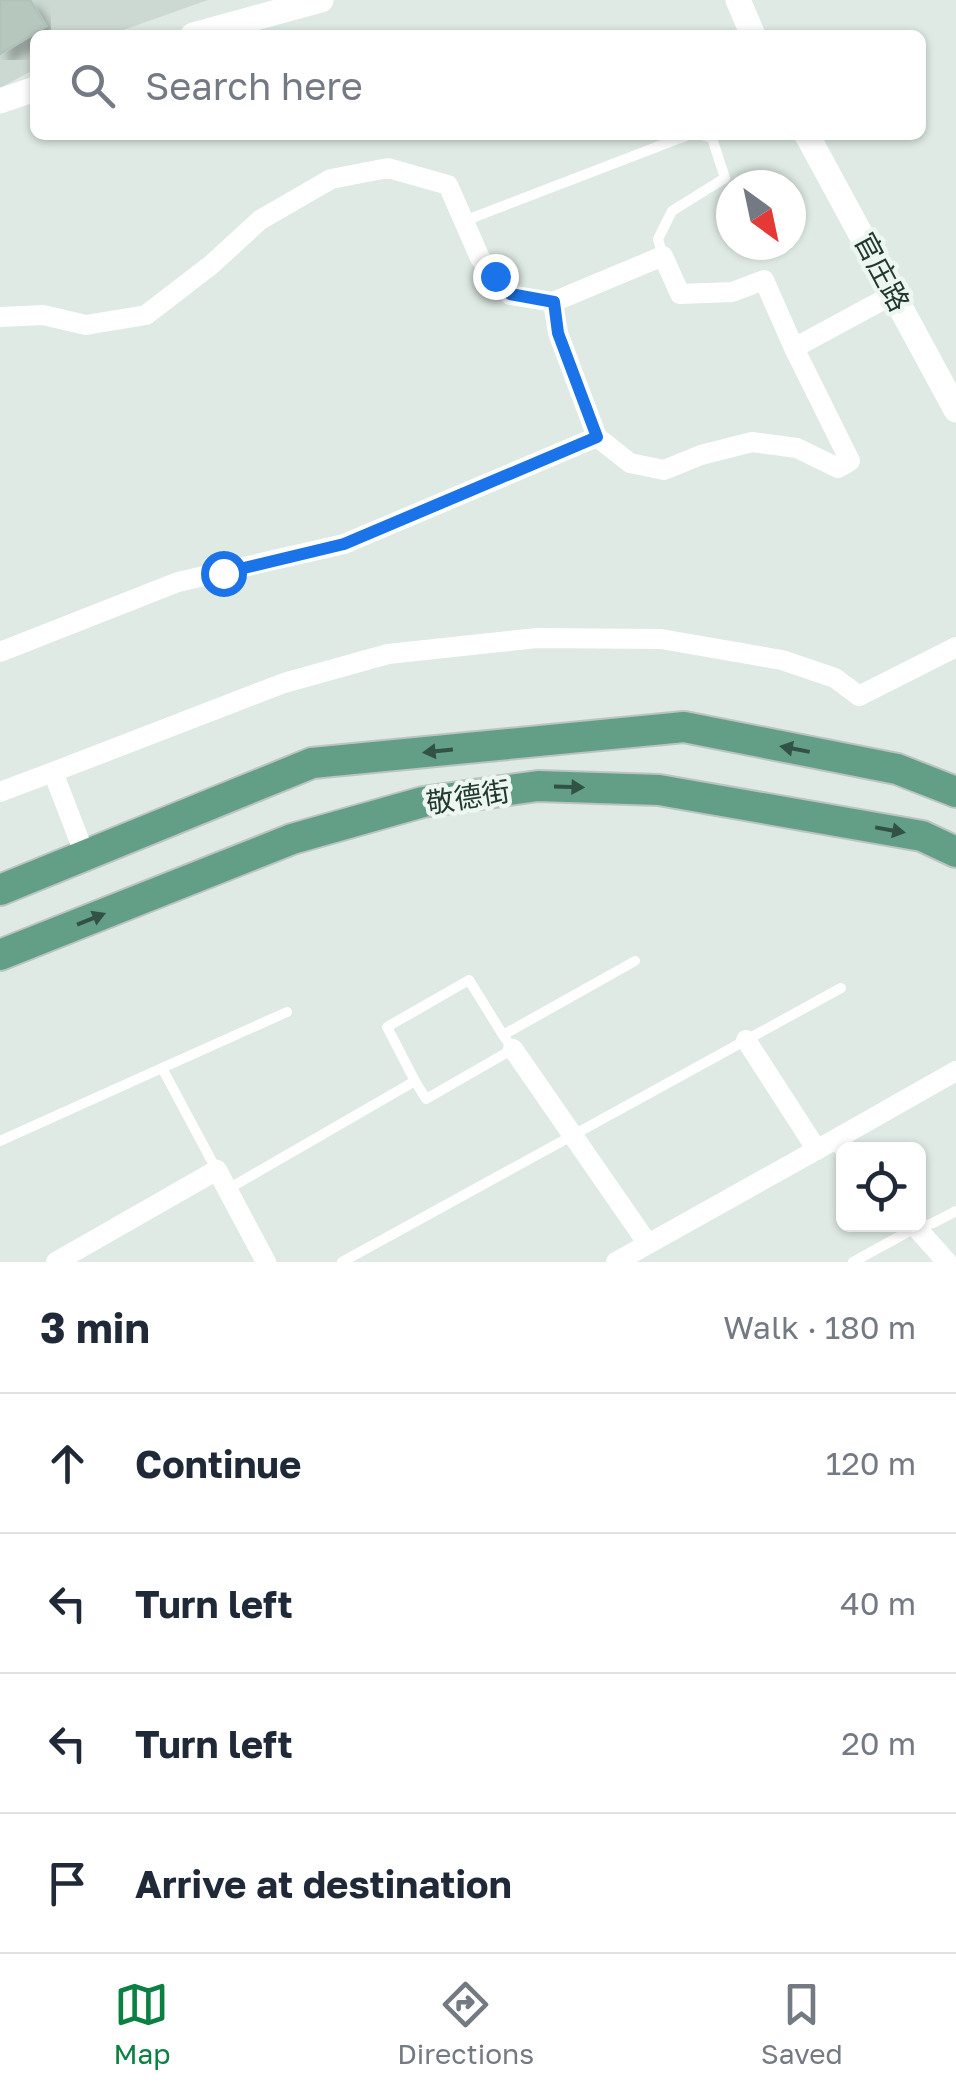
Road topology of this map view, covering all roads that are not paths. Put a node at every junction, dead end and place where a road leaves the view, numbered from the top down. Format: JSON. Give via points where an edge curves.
{"nodes":[{"id":1,"x":321,"y":0,"type":"edge"},
{"id":2,"x":738,"y":0,"type":"edge"},
{"id":3,"x":211,"y":30,"type":"edge"},
{"id":4,"x":751,"y":30,"type":"edge"},
{"id":5,"x":30,"y":91,"type":"edge"},
{"id":6,"x":0,"y":101,"type":"edge"},
{"id":7,"x":675,"y":140,"type":"edge"},
{"id":8,"x":713,"y":140,"type":"edge"},
{"id":9,"x":811,"y":140,"type":"edge"},
{"id":10,"x":464,"y":221,"type":"junction"},
{"id":11,"x":663,"y":256,"type":"junction"},
{"id":12,"x":894,"y":294,"type":"junction"},
{"id":13,"x":554,"y":302,"type":"junction"},
{"id":14,"x":0,"y":317,"type":"edge"},
{"id":15,"x":794,"y":348,"type":"junction"},
{"id":16,"x":956,"y":410,"type":"edge"},
{"id":17,"x":597,"y":437,"type":"junction"},
{"id":18,"x":956,"y":647,"type":"edge"},
{"id":19,"x":0,"y":652,"type":"edge"},
{"id":20,"x":52,"y":772,"type":"junction"},
{"id":21,"x":0,"y":792,"type":"edge"},
{"id":22,"x":956,"y":792,"type":"edge"},
{"id":23,"x":956,"y":852,"type":"edge"},
{"id":24,"x":86,"y":855,"type":"junction"},
{"id":25,"x":0,"y":890,"type":"edge"},
{"id":26,"x":0,"y":955,"type":"edge"},
{"id":27,"x":635,"y":961,"type":"dead end"},
{"id":28,"x":841,"y":988,"type":"dead end"},
{"id":29,"x":287,"y":1012,"type":"dead end"},
{"id":30,"x":746,"y":1040,"type":"junction"},
{"id":31,"x":508,"y":1042,"type":"junction"},
{"id":32,"x":162,"y":1068,"type":"junction"},
{"id":33,"x":956,"y":1071,"type":"edge"},
{"id":34,"x":416,"y":1081,"type":"junction"},
{"id":35,"x":572,"y":1134,"type":"junction"},
{"id":36,"x":0,"y":1141,"type":"edge"},
{"id":37,"x":844,"y":1142,"type":"edge"},
{"id":38,"x":836,"y":1145,"type":"edge"},
{"id":39,"x":817,"y":1150,"type":"junction"},
{"id":40,"x":217,"y":1170,"type":"junction"},
{"id":41,"x":227,"y":1190,"type":"junction"},
{"id":42,"x":956,"y":1211,"type":"edge"},
{"id":43,"x":926,"y":1224,"type":"edge"},
{"id":44,"x":904,"y":1232,"type":"edge"},
{"id":45,"x":919,"y":1232,"type":"edge"},
{"id":46,"x":648,"y":1244,"type":"junction"},
{"id":47,"x":56,"y":1262,"type":"edge"},
{"id":48,"x":266,"y":1262,"type":"edge"},
{"id":49,"x":342,"y":1262,"type":"edge"},
{"id":50,"x":616,"y":1262,"type":"edge"},
{"id":51,"x":852,"y":1262,"type":"edge"},
{"id":52,"x":946,"y":1262,"type":"edge"}],
"edges":[{"from":1,"to":3,"type":"street"},
{"from":2,"to":4,"type":"street"},
{"from":5,"to":6,"type":"street"},
{"from":7,"to":10,"type":"lane"},
{"from":8,"to":11,"type":"lane","via":[[725,178],[672,211],[658,239]]},
{"from":9,"to":12,"type":"street","name":"官庄路"},
{"from":10,"to":13,"type":"street","via":[[480,258],[510,294]]},
{"from":10,"to":14,"type":"street","via":[[448,185],[422,176],[388,168],[331,179],[260,220],[146,315],[86,326],[42,315]]},
{"from":11,"to":13,"type":"street"},
{"from":11,"to":15,"type":"street","via":[[680,294],[732,292],[764,280]]},
{"from":12,"to":15,"type":"street"},
{"from":12,"to":16,"type":"street","name":"官庄路"},
{"from":13,"to":17,"type":"street","via":[[558,333]]},
{"from":15,"to":17,"type":"street","via":[[850,461],[838,468],[797,448],[752,442],[664,470],[630,462]]},
{"from":17,"to":19,"type":"street","via":[[344,544],[178,582]]},
{"from":18,"to":20,"type":"street","via":[[859,696],[835,678],[782,660],[661,639],[537,638],[388,654],[284,683]]},
{"from":20,"to":21,"type":"street"},
{"from":20,"to":24,"type":"street"},
{"from":22,"to":24,"type":"main road","name":"敬德街","one_way":true,"via":[[897,769],[684,727],[312,763]]},
{"from":26,"to":23,"type":"main road","name":"敬德街","one_way":true,"via":[[292,839],[423,802],[538,786],[659,790],[922,836]]},
{"from":24,"to":25,"type":"main road","name":"敬德街"},
{"from":27,"to":31,"type":"lane"},
{"from":28,"to":30,"type":"lane"},
{"from":29,"to":32,"type":"lane"},
{"from":30,"to":35,"type":"lane"},
{"from":30,"to":39,"type":"street"},
{"from":31,"to":34,"type":"lane","via":[[426,1099]]},
{"from":31,"to":34,"type":"lane","via":[[469,980],[387,1027]]},
{"from":31,"to":35,"type":"street"},
{"from":32,"to":36,"type":"lane"},
{"from":32,"to":40,"type":"lane"},
{"from":33,"to":37,"type":"street"},
{"from":34,"to":41,"type":"lane"},
{"from":35,"to":46,"type":"street"},
{"from":35,"to":49,"type":"lane"},
{"from":38,"to":39,"type":"street"},
{"from":39,"to":46,"type":"street"},
{"from":40,"to":41,"type":"street"},
{"from":40,"to":47,"type":"street"},
{"from":41,"to":48,"type":"street"},
{"from":42,"to":43,"type":"lane"},
{"from":44,"to":51,"type":"lane"},
{"from":45,"to":52,"type":"street"},
{"from":46,"to":50,"type":"street"}]}
